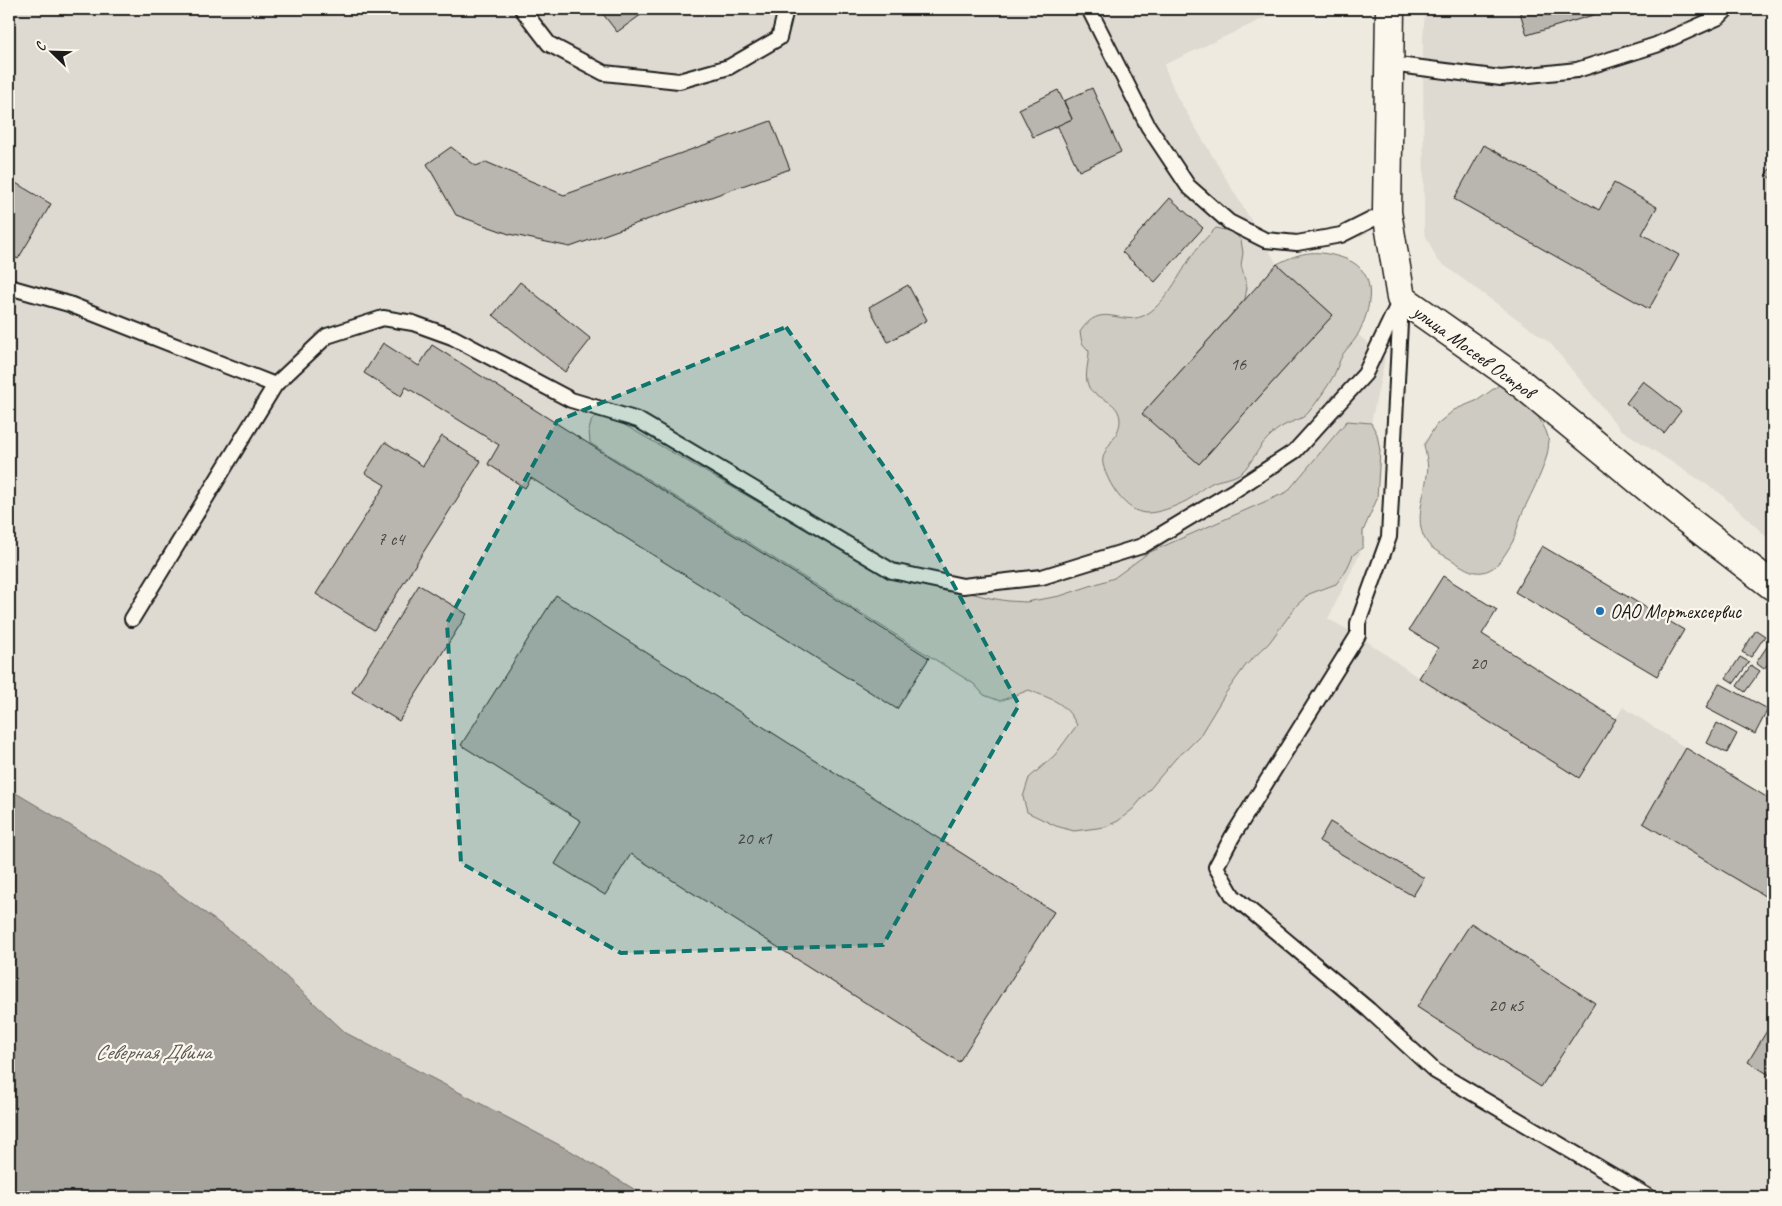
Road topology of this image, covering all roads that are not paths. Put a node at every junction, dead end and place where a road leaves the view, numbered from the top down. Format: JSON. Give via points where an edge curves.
{"nodes":[{"id":1,"x":522,"y":9,"type":"edge"},
{"id":2,"x":786,"y":9,"type":"edge"},
{"id":3,"x":1089,"y":9,"type":"edge"},
{"id":4,"x":1390,"y":9,"type":"edge"},
{"id":5,"x":1727,"y":9,"type":"edge"},
{"id":6,"x":1390,"y":64,"type":"junction"},
{"id":7,"x":1387,"y":212,"type":"junction"},
{"id":8,"x":9,"y":287,"type":"edge"},
{"id":9,"x":1401,"y":298,"type":"junction"},
{"id":10,"x":274,"y":385,"type":"junction"},
{"id":11,"x":1773,"y":586,"type":"edge"},
{"id":12,"x":132,"y":618,"type":"dead end"},
{"id":13,"x":1649,"y":1197,"type":"edge"}],
"edges":[{"from":1,"to":2,"type":"lane","via":[[549,44],[604,73],[679,81],[729,67],[779,38]]},
{"from":3,"to":7,"type":"lane","via":[[1148,126],[1188,186],[1229,222],[1265,240],[1297,243],[1341,235]]},
{"from":4,"to":6,"type":"street","name":"улица Мосеев Остров"},
{"from":5,"to":6,"type":"lane","via":[[1719,17],[1656,45],[1577,70],[1501,78]]},
{"from":6,"to":7,"type":"street","name":"улица Мосеев Остров"},
{"from":7,"to":9,"type":"street","name":"улица Мосеев Остров"},
{"from":8,"to":10,"type":"lane","via":[[69,304]]},
{"from":9,"to":10,"type":"lane","via":[[1365,374],[1295,451],[1248,482],[1142,546],[1042,577],[963,586],[892,571],[638,420],[571,400],[452,336],[413,323],[383,318],[327,336]]},
{"from":9,"to":11,"type":"street","name":"улица Мосеев Остров","via":[[1512,376]]},
{"from":9,"to":13,"type":"lane","via":[[1389,537],[1358,623],[1358,635],[1232,836],[1216,867],[1233,896],[1435,1070]]},
{"from":10,"to":12,"type":"lane"}]}
